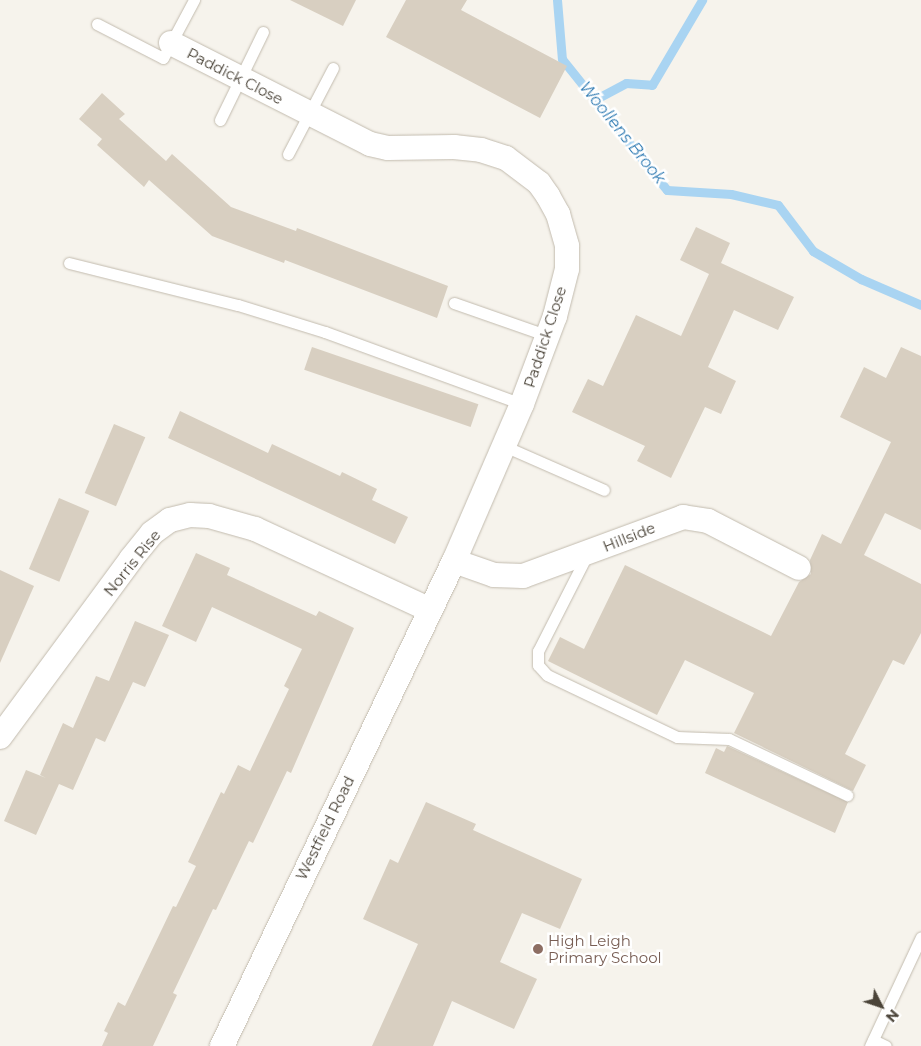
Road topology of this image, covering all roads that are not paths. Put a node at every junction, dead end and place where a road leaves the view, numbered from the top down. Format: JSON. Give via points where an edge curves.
{"nodes":[{"id":1,"x":194,"y":0,"type":"edge"},
{"id":2,"x":97,"y":24,"type":"dead end"},
{"id":3,"x":263,"y":32,"type":"dead end"},
{"id":4,"x":171,"y":43,"type":"junction"},
{"id":5,"x":332,"y":68,"type":"dead end"},
{"id":6,"x":240,"y":79,"type":"junction"},
{"id":7,"x":309,"y":114,"type":"junction"},
{"id":8,"x":220,"y":120,"type":"dead end"},
{"id":9,"x":288,"y":154,"type":"dead end"},
{"id":10,"x":69,"y":263,"type":"dead end"},
{"id":11,"x":454,"y":303,"type":"dead end"},
{"id":12,"x":548,"y":336,"type":"junction"},
{"id":13,"x":522,"y":404,"type":"junction"},
{"id":14,"x":504,"y":446,"type":"junction"},
{"id":15,"x":604,"y":490,"type":"dead end"},
{"id":16,"x":588,"y":554,"type":"junction"},
{"id":17,"x":454,"y":561,"type":"junction"},
{"id":18,"x":800,"y":568,"type":"dead end"},
{"id":19,"x":430,"y":610,"type":"junction"},
{"id":20,"x":0,"y":737,"type":"edge"},
{"id":21,"x":847,"y":795,"type":"dead end"},
{"id":22,"x":921,"y":937,"type":"edge"},
{"id":23,"x":871,"y":1043,"type":"edge"},
{"id":24,"x":222,"y":1046,"type":"edge"},
{"id":25,"x":886,"y":1046,"type":"edge"}],
"edges":[{"from":1,"to":4,"type":"lane"},
{"from":2,"to":4,"type":"lane","via":[[163,58]]},
{"from":3,"to":6,"type":"lane"},
{"from":4,"to":6,"type":"street","name":"Paddick Close"},
{"from":5,"to":7,"type":"lane"},
{"from":6,"to":7,"type":"street","name":"Paddick Close"},
{"from":6,"to":8,"type":"lane"},
{"from":7,"to":9,"type":"lane"},
{"from":7,"to":12,"type":"street","name":"Paddick Close","via":[[370,144],[388,148],[481,150],[506,158],[539,183],[558,214],[567,246],[567,269]]},
{"from":10,"to":13,"type":"lane","via":[[238,305],[325,332]]},
{"from":11,"to":12,"type":"lane"},
{"from":12,"to":13,"type":"street","name":"Paddick Close"},
{"from":13,"to":14,"type":"street","name":"Paddick Close"},
{"from":14,"to":15,"type":"lane"},
{"from":14,"to":17,"type":"street","name":"Paddick Close"},
{"from":16,"to":17,"type":"street","name":"Hillside","via":[[539,573],[510,577],[476,570]]},
{"from":16,"to":18,"type":"street","name":"Hillside","via":[[670,521],[697,518]]},
{"from":16,"to":21,"type":"lane","via":[[538,651],[538,665],[546,675],[677,737],[729,739]]},
{"from":17,"to":19,"type":"street","name":"Paddick Close"},
{"from":19,"to":20,"type":"street","name":"Norris Rise","via":[[255,529],[209,516],[190,515],[170,520],[152,533],[131,559]]},
{"from":19,"to":24,"type":"street","name":"Westfield Road"},
{"from":22,"to":23,"type":"lane"},
{"from":23,"to":25,"type":"lane"}]}
